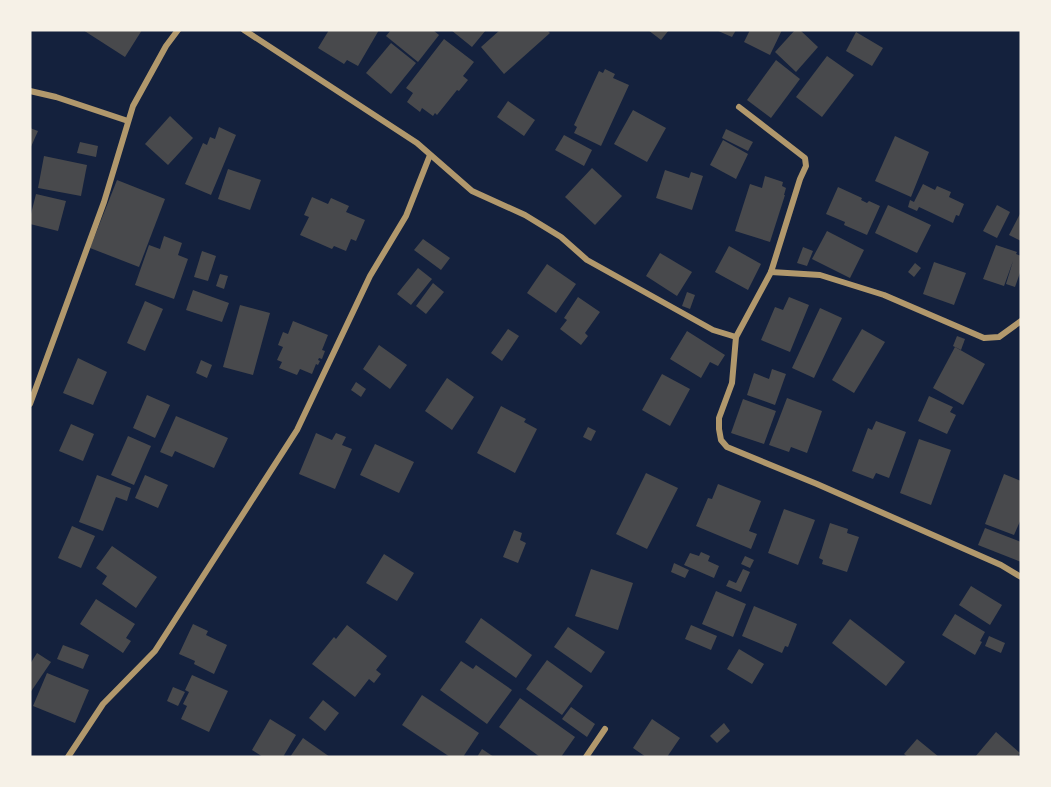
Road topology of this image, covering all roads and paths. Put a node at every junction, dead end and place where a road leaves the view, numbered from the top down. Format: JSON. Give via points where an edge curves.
{"nodes":[{"id":1,"x":178,"y":30,"type":"edge"},
{"id":2,"x":244,"y":30,"type":"edge"},
{"id":3,"x":30,"y":91,"type":"edge"},
{"id":4,"x":739,"y":107,"type":"dead end"},
{"id":5,"x":128,"y":121,"type":"junction"},
{"id":6,"x":430,"y":154,"type":"junction"},
{"id":7,"x":771,"y":272,"type":"junction"},
{"id":8,"x":1021,"y":321,"type":"edge"},
{"id":9,"x":736,"y":337,"type":"junction"},
{"id":10,"x":30,"y":404,"type":"edge"},
{"id":11,"x":1021,"y":577,"type":"edge"},
{"id":12,"x":605,"y":729,"type":"dead end"},
{"id":13,"x":68,"y":757,"type":"edge"},
{"id":14,"x":586,"y":757,"type":"edge"}],
"edges":[{"from":1,"to":5,"type":"street"},
{"from":2,"to":6,"type":"street"},
{"from":3,"to":5,"type":"street"},
{"from":4,"to":7,"type":"street","via":[[806,158]]},
{"from":5,"to":10,"type":"street","via":[[104,202]]},
{"from":6,"to":9,"type":"street","via":[[472,191],[525,215],[561,237],[587,260],[713,330]]},
{"from":6,"to":13,"type":"street","via":[[406,216],[370,276],[297,430],[155,651],[103,704]]},
{"from":7,"to":8,"type":"street","via":[[820,275],[884,295],[984,338],[999,337]]},
{"from":7,"to":9,"type":"street"},
{"from":9,"to":11,"type":"street","via":[[732,383],[718,429],[727,447],[990,560]]},
{"from":12,"to":14,"type":"street"}]}
